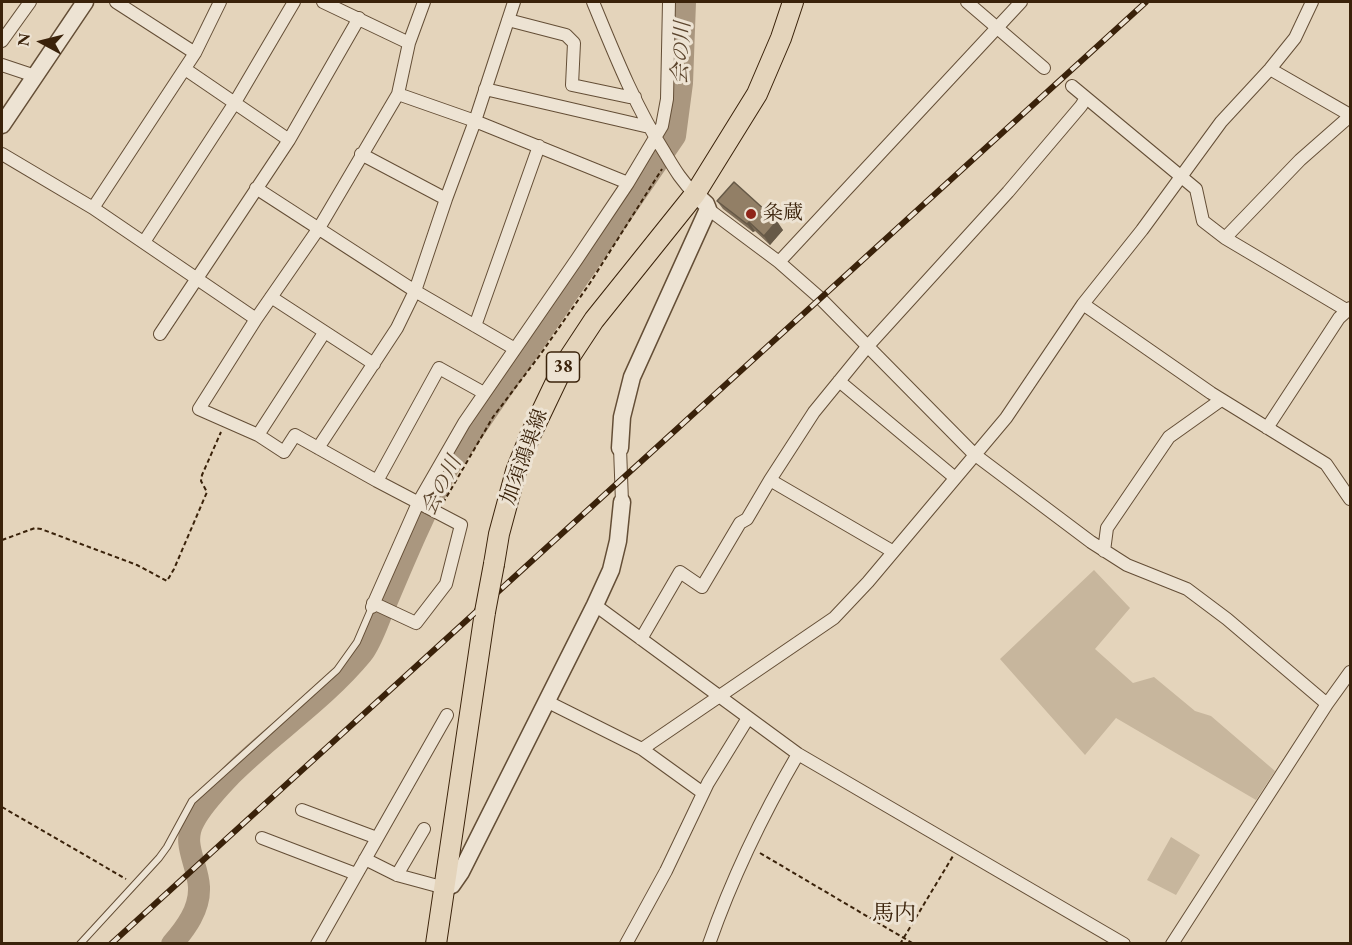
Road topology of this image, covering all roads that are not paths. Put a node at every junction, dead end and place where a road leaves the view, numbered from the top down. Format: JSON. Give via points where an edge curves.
{"nodes":[{"id":1,"x":30,"y":2,"type":"edge"},
{"id":2,"x":85,"y":2,"type":"edge"},
{"id":3,"x":116,"y":2,"type":"edge"},
{"id":4,"x":220,"y":2,"type":"edge"},
{"id":5,"x":294,"y":2,"type":"edge"},
{"id":6,"x":323,"y":2,"type":"edge"},
{"id":7,"x":424,"y":2,"type":"edge"},
{"id":8,"x":514,"y":2,"type":"edge"},
{"id":9,"x":593,"y":2,"type":"edge"},
{"id":10,"x":669,"y":2,"type":"edge"},
{"id":11,"x":793,"y":2,"type":"edge"},
{"id":12,"x":967,"y":2,"type":"edge"},
{"id":13,"x":1021,"y":2,"type":"edge"},
{"id":14,"x":1312,"y":2,"type":"edge"},
{"id":15,"x":359,"y":18,"type":"junction"},
{"id":16,"x":508,"y":20,"type":"junction"},
{"id":17,"x":997,"y":26,"type":"junction"},
{"id":18,"x":2,"y":41,"type":"edge"},
{"id":19,"x":410,"y":43,"type":"junction"},
{"id":20,"x":195,"y":53,"type":"junction"},
{"id":21,"x":2,"y":65,"type":"edge"},
{"id":22,"x":1044,"y":68,"type":"dead end"},
{"id":23,"x":184,"y":69,"type":"junction"},
{"id":24,"x":1270,"y":69,"type":"junction"},
{"id":25,"x":35,"y":76,"type":"junction"},
{"id":26,"x":1072,"y":86,"type":"dead end"},
{"id":27,"x":485,"y":88,"type":"junction"},
{"id":28,"x":398,"y":94,"type":"junction"},
{"id":29,"x":635,"y":97,"type":"junction"},
{"id":30,"x":1086,"y":98,"type":"junction"},
{"id":31,"x":234,"y":104,"type":"junction"},
{"id":32,"x":1350,"y":115,"type":"edge"},
{"id":33,"x":475,"y":122,"type":"junction"},
{"id":34,"x":2,"y":125,"type":"edge"},
{"id":35,"x":649,"y":127,"type":"junction"},
{"id":36,"x":289,"y":140,"type":"junction"},
{"id":37,"x":657,"y":141,"type":"junction"},
{"id":38,"x":539,"y":146,"type":"junction"},
{"id":39,"x":2,"y":154,"type":"edge"},
{"id":40,"x":361,"y":154,"type":"junction"},
{"id":41,"x":1182,"y":176,"type":"junction"},
{"id":42,"x":628,"y":183,"type":"junction"},
{"id":43,"x":256,"y":188,"type":"junction"},
{"id":44,"x":446,"y":199,"type":"junction"},
{"id":45,"x":701,"y":202,"type":"junction"},
{"id":46,"x":93,"y":208,"type":"junction"},
{"id":47,"x":319,"y":228,"type":"junction"},
{"id":48,"x":1225,"y":238,"type":"junction"},
{"id":49,"x":144,"y":242,"type":"junction"},
{"id":50,"x":779,"y":262,"type":"junction"},
{"id":51,"x":196,"y":278,"type":"junction"},
{"id":52,"x":415,"y":291,"type":"junction"},
{"id":53,"x":271,"y":297,"type":"junction"},
{"id":54,"x":1083,"y":304,"type":"junction"},
{"id":55,"x":1349,"y":309,"type":"edge"},
{"id":56,"x":256,"y":319,"type":"junction"},
{"id":57,"x":475,"y":326,"type":"junction"},
{"id":58,"x":324,"y":333,"type":"junction"},
{"id":59,"x":160,"y":334,"type":"dead end"},
{"id":60,"x":867,"y":347,"type":"junction"},
{"id":61,"x":515,"y":349,"type":"junction"},
{"id":62,"x":374,"y":364,"type":"junction"},
{"id":63,"x":839,"y":381,"type":"junction"},
{"id":64,"x":484,"y":393,"type":"junction"},
{"id":65,"x":1221,"y":400,"type":"junction"},
{"id":66,"x":1268,"y":428,"type":"junction"},
{"id":67,"x":258,"y":435,"type":"junction"},
{"id":68,"x":318,"y":448,"type":"junction"},
{"id":69,"x":620,"y":448,"type":"joint"},
{"id":70,"x":974,"y":454,"type":"junction"},
{"id":71,"x":954,"y":477,"type":"junction"},
{"id":72,"x":770,"y":480,"type":"junction"},
{"id":73,"x":377,"y":481,"type":"junction"},
{"id":74,"x":1350,"y":499,"type":"edge"},
{"id":75,"x":622,"y":502,"type":"joint"},
{"id":76,"x":420,"y":504,"type":"junction"},
{"id":77,"x":892,"y":551,"type":"junction"},
{"id":78,"x":1104,"y":551,"type":"junction"},
{"id":79,"x":374,"y":604,"type":"junction"},
{"id":80,"x":595,"y":605,"type":"junction"},
{"id":81,"x":641,"y":639,"type":"junction"},
{"id":82,"x":1350,"y":672,"type":"edge"},
{"id":83,"x":720,"y":696,"type":"junction"},
{"id":84,"x":546,"y":701,"type":"junction"},
{"id":85,"x":1327,"y":704,"type":"junction"},
{"id":86,"x":447,"y":715,"type":"dead end"},
{"id":87,"x":748,"y":718,"type":"junction"},
{"id":88,"x":642,"y":749,"type":"junction"},
{"id":89,"x":798,"y":754,"type":"junction"},
{"id":90,"x":703,"y":793,"type":"junction"},
{"id":91,"x":302,"y":810,"type":"dead end"},
{"id":92,"x":424,"y":829,"type":"dead end"},
{"id":93,"x":262,"y":838,"type":"dead end"},
{"id":94,"x":377,"y":838,"type":"junction"},
{"id":95,"x":365,"y":859,"type":"junction"},
{"id":96,"x":356,"y":874,"type":"junction"},
{"id":97,"x":397,"y":875,"type":"junction"},
{"id":98,"x":444,"y":888,"type":"junction"},
{"id":99,"x":80,"y":944,"type":"edge"},
{"id":100,"x":317,"y":944,"type":"edge"},
{"id":101,"x":436,"y":944,"type":"edge"},
{"id":102,"x":626,"y":944,"type":"edge"},
{"id":103,"x":709,"y":944,"type":"edge"},
{"id":104,"x":1124,"y":944,"type":"edge"},
{"id":105,"x":1172,"y":944,"type":"edge"}],
"edges":[{"from":1,"to":18,"type":"street"},
{"from":2,"to":25,"type":"street"},
{"from":3,"to":20,"type":"street"},
{"from":4,"to":20,"type":"street"},
{"from":5,"to":31,"type":"street"},
{"from":6,"to":15,"type":"street"},
{"from":7,"to":19,"type":"street"},
{"from":8,"to":16,"type":"street"},
{"from":9,"to":29,"type":"street"},
{"from":10,"to":37,"type":"street","via":[[666,107]]},
{"from":11,"to":45,"type":"main road","name":"加須鴻巣線","number":"38","via":[[757,94]]},
{"from":12,"to":17,"type":"street"},
{"from":13,"to":17,"type":"street"},
{"from":14,"to":24,"type":"street","via":[[1295,38]]},
{"from":15,"to":19,"type":"street"},
{"from":15,"to":36,"type":"street"},
{"from":16,"to":27,"type":"street"},
{"from":16,"to":29,"type":"street","via":[[566,35],[574,43],[572,85]]},
{"from":17,"to":22,"type":"street"},
{"from":17,"to":50,"type":"street"},
{"from":19,"to":28,"type":"street"},
{"from":20,"to":23,"type":"street"},
{"from":21,"to":25,"type":"street"},
{"from":23,"to":31,"type":"street"},
{"from":23,"to":46,"type":"street"},
{"from":24,"to":32,"type":"street"},
{"from":24,"to":41,"type":"street","via":[[1221,122]]},
{"from":25,"to":34,"type":"street"},
{"from":26,"to":30,"type":"street"},
{"from":27,"to":33,"type":"street"},
{"from":27,"to":35,"type":"street"},
{"from":28,"to":33,"type":"street"},
{"from":28,"to":40,"type":"street"},
{"from":29,"to":35,"type":"street"},
{"from":30,"to":41,"type":"street"},
{"from":30,"to":60,"type":"street","via":[[1008,192]]},
{"from":31,"to":36,"type":"street"},
{"from":31,"to":49,"type":"street"},
{"from":32,"to":48,"type":"street"},
{"from":33,"to":38,"type":"street"},
{"from":33,"to":44,"type":"street"},
{"from":35,"to":37,"type":"street"},
{"from":36,"to":43,"type":"street"},
{"from":37,"to":42,"type":"street"},
{"from":37,"to":45,"type":"street"},
{"from":38,"to":42,"type":"street"},
{"from":38,"to":57,"type":"street"},
{"from":39,"to":46,"type":"street"},
{"from":40,"to":44,"type":"street"},
{"from":40,"to":47,"type":"street"},
{"from":41,"to":48,"type":"street","via":[[1196,189],[1203,221]]},
{"from":41,"to":54,"type":"street"},
{"from":42,"to":61,"type":"street"},
{"from":43,"to":47,"type":"street"},
{"from":43,"to":51,"type":"street"},
{"from":44,"to":52,"type":"street"},
{"from":45,"to":50,"type":"street"},
{"from":45,"to":69,"type":"street","via":[[632,377],[622,417]]},
{"from":45,"to":98,"type":"main road","name":"加須鴻巣線","number":"38","bridge":true,"via":[[594,320],[563,367],[516,471],[499,534],[485,612]]},
{"from":46,"to":49,"type":"street"},
{"from":47,"to":52,"type":"street"},
{"from":47,"to":53,"type":"street"},
{"from":48,"to":55,"type":"street"},
{"from":49,"to":51,"type":"street"},
{"from":50,"to":60,"type":"street"},
{"from":51,"to":56,"type":"street"},
{"from":51,"to":59,"type":"street"},
{"from":52,"to":57,"type":"street"},
{"from":52,"to":62,"type":"street","via":[[398,328]]},
{"from":53,"to":56,"type":"street"},
{"from":53,"to":58,"type":"street"},
{"from":54,"to":65,"type":"street"},
{"from":54,"to":70,"type":"street","via":[[1006,418]]},
{"from":55,"to":66,"type":"street","via":[[1339,318]]},
{"from":56,"to":67,"type":"street","via":[[199,409]]},
{"from":57,"to":61,"type":"street"},
{"from":58,"to":62,"type":"street"},
{"from":58,"to":67,"type":"street"},
{"from":60,"to":63,"type":"street"},
{"from":60,"to":70,"type":"street"},
{"from":61,"to":64,"type":"street"},
{"from":62,"to":68,"type":"street"},
{"from":63,"to":71,"type":"street"},
{"from":63,"to":72,"type":"street"},
{"from":64,"to":73,"type":"street","via":[[439,368]]},
{"from":64,"to":76,"type":"street"},
{"from":65,"to":66,"type":"street"},
{"from":65,"to":78,"type":"street","via":[[1169,437],[1107,528]]},
{"from":66,"to":74,"type":"street","via":[[1326,464]]},
{"from":67,"to":68,"type":"street","via":[[284,452],[295,435]]},
{"from":68,"to":73,"type":"street"},
{"from":69,"to":75,"type":"street"},
{"from":70,"to":71,"type":"street"},
{"from":70,"to":78,"type":"street"},
{"from":71,"to":77,"type":"street"},
{"from":72,"to":77,"type":"street"},
{"from":72,"to":81,"type":"street","via":[[702,587],[680,572]]},
{"from":73,"to":76,"type":"street"},
{"from":75,"to":80,"type":"street","via":[[616,556]]},
{"from":76,"to":79,"type":"street"},
{"from":76,"to":79,"type":"street","via":[[461,525],[446,584],[416,623]]},
{"from":77,"to":83,"type":"street","via":[[834,618]]},
{"from":78,"to":85,"type":"street","via":[[1126,565],[1187,589]]},
{"from":79,"to":99,"type":"lane","via":[[357,642],[337,670],[192,801],[167,847]]},
{"from":80,"to":81,"type":"street"},
{"from":80,"to":84,"type":"street"},
{"from":81,"to":83,"type":"street"},
{"from":82,"to":85,"type":"street"},
{"from":83,"to":87,"type":"street"},
{"from":83,"to":88,"type":"street"},
{"from":84,"to":88,"type":"street"},
{"from":84,"to":98,"type":"street","via":[[460,872],[452,885]]},
{"from":85,"to":105,"type":"street"},
{"from":86,"to":94,"type":"street"},
{"from":87,"to":89,"type":"street"},
{"from":87,"to":90,"type":"street"},
{"from":88,"to":90,"type":"street"},
{"from":89,"to":103,"type":"street","via":[[772,800]]},
{"from":89,"to":104,"type":"street"},
{"from":90,"to":102,"type":"street"},
{"from":91,"to":94,"type":"street"},
{"from":92,"to":97,"type":"street"},
{"from":93,"to":96,"type":"street"},
{"from":94,"to":95,"type":"street"},
{"from":95,"to":96,"type":"street"},
{"from":95,"to":97,"type":"street"},
{"from":96,"to":100,"type":"street"},
{"from":97,"to":98,"type":"street"},
{"from":98,"to":101,"type":"main road","name":"加須鴻巣線","number":"38"}]}
